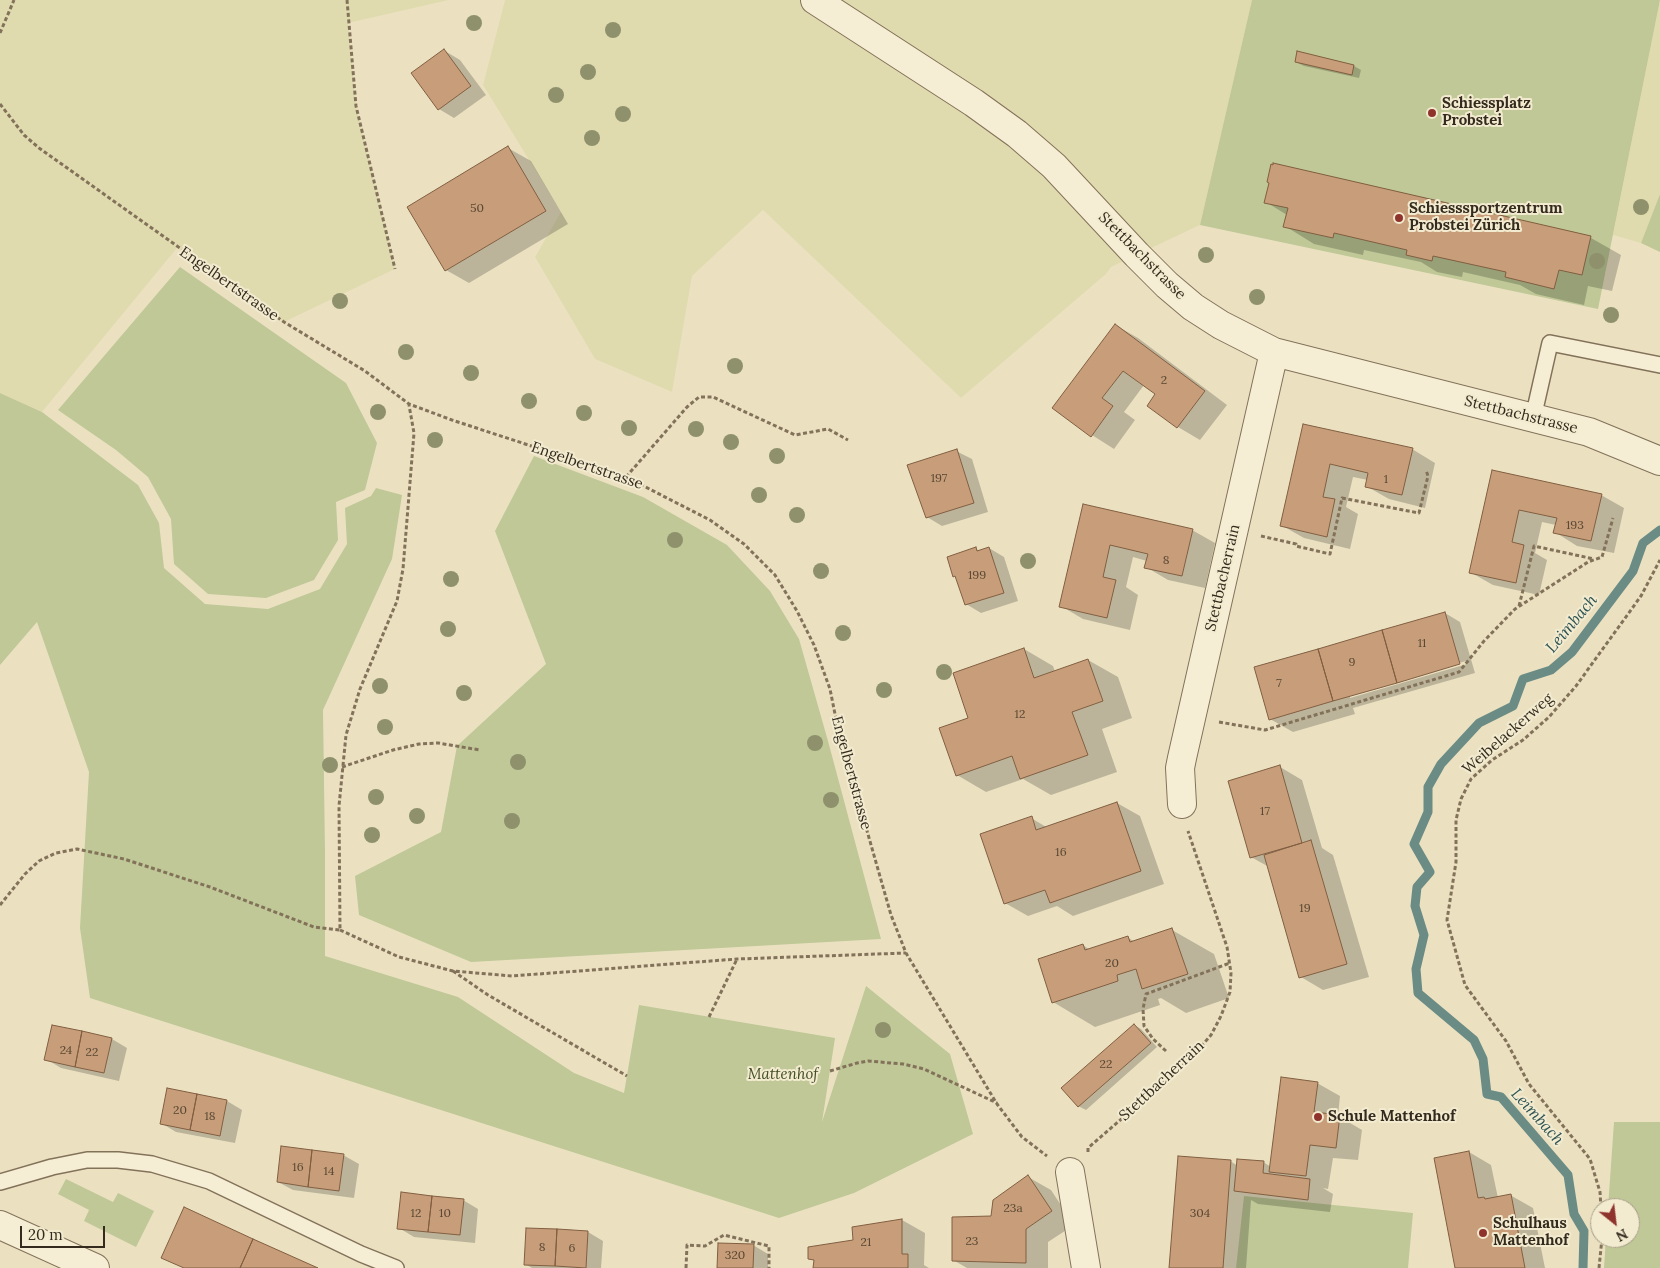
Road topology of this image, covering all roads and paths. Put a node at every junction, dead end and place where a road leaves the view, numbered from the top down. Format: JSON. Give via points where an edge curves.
{"nodes":[{"id":1,"x":14,"y":0,"type":"edge"},
{"id":2,"x":347,"y":0,"type":"edge"},
{"id":3,"x":815,"y":0,"type":"edge"},
{"id":4,"x":0,"y":33,"type":"edge"},
{"id":5,"x":0,"y":104,"type":"edge"},
{"id":6,"x":395,"y":269,"type":"dead end"},
{"id":7,"x":1274,"y":352,"type":"junction"},
{"id":8,"x":1660,"y":365,"type":"edge"},
{"id":9,"x":409,"y":404,"type":"junction"},
{"id":10,"x":1533,"y":418,"type":"junction"},
{"id":11,"x":848,"y":440,"type":"dead end"},
{"id":12,"x":1660,"y":461,"type":"edge"},
{"id":13,"x":1426,"y":470,"type":"dead end"},
{"id":14,"x":626,"y":477,"type":"junction"},
{"id":15,"x":1613,"y":518,"type":"dead end"},
{"id":16,"x":1258,"y":535,"type":"dead end"},
{"id":17,"x":1594,"y":560,"type":"junction"},
{"id":18,"x":1660,"y":560,"type":"edge"},
{"id":19,"x":1520,"y":606,"type":"junction"},
{"id":20,"x":1216,"y":721,"type":"dead end"},
{"id":21,"x":480,"y":750,"type":"dead end"},
{"id":22,"x":342,"y":767,"type":"junction"},
{"id":23,"x":1182,"y":804,"type":"dead end"},
{"id":24,"x":1188,"y":831,"type":"dead end"},
{"id":25,"x":0,"y":906,"type":"edge"},
{"id":26,"x":340,"y":930,"type":"junction"},
{"id":27,"x":906,"y":953,"type":"junction"},
{"id":28,"x":737,"y":959,"type":"junction"},
{"id":29,"x":1230,"y":963,"type":"junction"},
{"id":30,"x":453,"y":971,"type":"junction"},
{"id":31,"x":709,"y":1017,"type":"dead end"},
{"id":32,"x":1166,"y":1051,"type":"dead end"},
{"id":33,"x":830,"y":1071,"type":"dead end"},
{"id":34,"x":627,"y":1076,"type":"dead end"},
{"id":35,"x":997,"y":1104,"type":"junction"},
{"id":36,"x":1070,"y":1172,"type":"junction"},
{"id":37,"x":0,"y":1182,"type":"edge"},
{"id":38,"x":1600,"y":1198,"type":"edge"},
{"id":39,"x":9,"y":1229,"type":"edge"},
{"id":40,"x":1601,"y":1248,"type":"edge"},
{"id":41,"x":95,"y":1268,"type":"edge"},
{"id":42,"x":396,"y":1268,"type":"edge"},
{"id":43,"x":686,"y":1268,"type":"edge"},
{"id":44,"x":769,"y":1268,"type":"edge"},
{"id":45,"x":1086,"y":1268,"type":"edge"},
{"id":46,"x":1599,"y":1268,"type":"edge"}],
"edges":[{"from":1,"to":4,"type":"path"},
{"from":2,"to":6,"type":"path","via":[[356,106]]},
{"from":3,"to":7,"type":"street","name":"Stettbachstrasse","via":[[1017,134],[1054,166],[1137,256],[1193,307]]},
{"from":5,"to":9,"type":"path","name":"Engelbertstrasse","via":[[24,135],[46,154],[284,322],[365,372]]},
{"from":7,"to":10,"type":"street","name":"Stettbachstrasse"},
{"from":7,"to":23,"type":"street","name":"Stettbacherrain","via":[[1180,768]]},
{"from":8,"to":10,"type":"lane","via":[[1550,343]]},
{"from":9,"to":14,"type":"path","name":"Engelbertstrasse"},
{"from":9,"to":22,"type":"path","via":[[414,433],[404,570],[397,601],[360,689],[346,735]]},
{"from":10,"to":12,"type":"street","name":"Stettbachstrasse","via":[[1589,432]]},
{"from":11,"to":14,"type":"path","via":[[828,429],[795,435],[714,396],[699,397],[687,406]]},
{"from":13,"to":16,"type":"path","via":[[1428,476],[1419,513],[1342,498],[1330,554]]},
{"from":14,"to":27,"type":"path","name":"Engelbertstrasse","via":[[710,520],[744,544],[775,575],[797,611],[814,645],[830,690],[890,915]]},
{"from":15,"to":17,"type":"path","via":[[1602,557]]},
{"from":17,"to":19,"type":"path"},
{"from":17,"to":19,"type":"path","via":[[1534,546]]},
{"from":18,"to":38,"type":"path","name":"Weibelackerweg","via":[[1641,596],[1576,686],[1549,717],[1471,779],[1461,798],[1456,820],[1456,862],[1447,920],[1465,985],[1506,1041],[1529,1084],[1590,1159]]},
{"from":19,"to":20,"type":"path","via":[[1484,641],[1459,672],[1265,730]]},
{"from":21,"to":22,"type":"path","via":[[438,743],[419,744]]},
{"from":22,"to":26,"type":"path","via":[[339,806]]},
{"from":24,"to":29,"type":"path","name":"Stettbacherrain"},
{"from":25,"to":26,"type":"path","via":[[39,861],[56,853],[77,849],[124,859],[210,887],[314,927]]},
{"from":26,"to":30,"type":"path","via":[[399,957]]},
{"from":27,"to":28,"type":"path"},
{"from":27,"to":35,"type":"path","name":"Engelbertstrasse"},
{"from":28,"to":30,"type":"path","via":[[512,976]]},
{"from":28,"to":31,"type":"path"},
{"from":29,"to":32,"type":"path","via":[[1146,994],[1144,1026]]},
{"from":29,"to":36,"type":"path","name":"Stettbacherrain","via":[[1230,992],[1211,1035],[1180,1068],[1088,1148],[1086,1161]]},
{"from":30,"to":34,"type":"path"},
{"from":33,"to":35,"type":"path","via":[[868,1061],[903,1064],[924,1069]]},
{"from":35,"to":36,"type":"path","name":"Engelbertstrasse","via":[[1022,1137]]},
{"from":36,"to":45,"type":"street"},
{"from":37,"to":42,"type":"lane","via":[[87,1160],[152,1164],[208,1181]]},
{"from":39,"to":41,"type":"street"},
{"from":40,"to":46,"type":"path"},
{"from":43,"to":44,"type":"path","via":[[687,1245],[705,1246],[724,1235],[769,1246]]}]}
